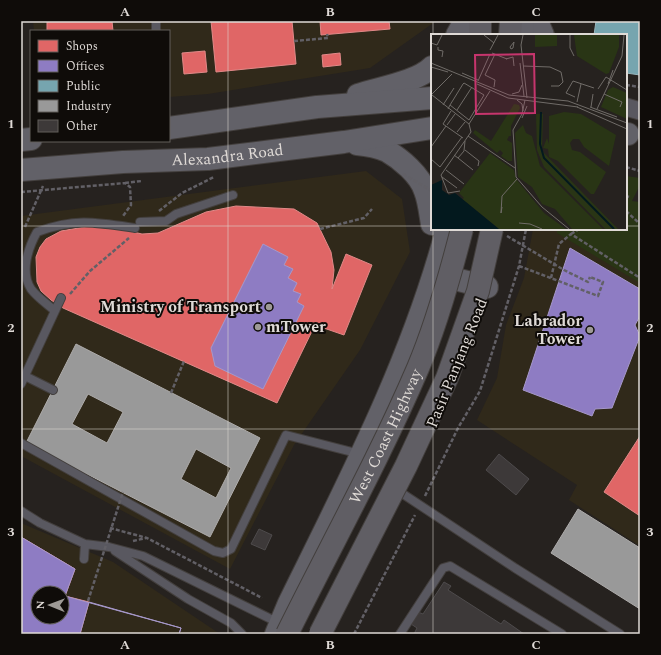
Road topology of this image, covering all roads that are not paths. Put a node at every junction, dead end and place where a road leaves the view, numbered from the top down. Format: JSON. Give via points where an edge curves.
{"nodes":[{"id":1,"x":465,"y":21,"type":"edge"},
{"id":2,"x":471,"y":21,"type":"edge"},
{"id":3,"x":480,"y":21,"type":"edge"},
{"id":4,"x":511,"y":21,"type":"edge"},
{"id":5,"x":523,"y":21,"type":"edge"},
{"id":6,"x":537,"y":21,"type":"edge"},
{"id":7,"x":458,"y":34,"type":"edge"},
{"id":8,"x":470,"y":34,"type":"edge"},
{"id":9,"x":480,"y":34,"type":"edge"},
{"id":10,"x":510,"y":34,"type":"edge"},
{"id":11,"x":522,"y":34,"type":"edge"},
{"id":12,"x":543,"y":34,"type":"edge"},
{"id":13,"x":431,"y":68,"type":"edge"},
{"id":14,"x":431,"y":98,"type":"edge"},
{"id":15,"x":316,"y":107,"type":"junction"},
{"id":16,"x":627,"y":107,"type":"edge"},
{"id":17,"x":640,"y":111,"type":"edge"},
{"id":18,"x":170,"y":128,"type":"edge"},
{"id":19,"x":431,"y":128,"type":"edge"},
{"id":20,"x":344,"y":142,"type":"junction"},
{"id":21,"x":21,"y":170,"type":"edge"},
{"id":22,"x":233,"y":195,"type":"dead end"},
{"id":23,"x":431,"y":219,"type":"edge"},
{"id":24,"x":433,"y":230,"type":"edge"},
{"id":25,"x":447,"y":230,"type":"edge"},
{"id":26,"x":462,"y":230,"type":"edge"},
{"id":27,"x":498,"y":230,"type":"edge"},
{"id":28,"x":439,"y":259,"type":"junction"},
{"id":29,"x":487,"y":287,"type":"junction"},
{"id":30,"x":427,"y":294,"type":"junction"},
{"id":31,"x":61,"y":298,"type":"dead end"},
{"id":32,"x":54,"y":310,"type":"junction"},
{"id":33,"x":24,"y":376,"type":"junction"},
{"id":34,"x":21,"y":384,"type":"edge"},
{"id":35,"x":53,"y":390,"type":"dead end"},
{"id":36,"x":21,"y":443,"type":"edge"},
{"id":37,"x":362,"y":454,"type":"junction"},
{"id":38,"x":411,"y":500,"type":"junction"},
{"id":39,"x":21,"y":511,"type":"edge"},
{"id":40,"x":85,"y":544,"type":"junction"},
{"id":41,"x":109,"y":547,"type":"junction"},
{"id":42,"x":84,"y":559,"type":"dead end"},
{"id":43,"x":285,"y":632,"type":"edge"},
{"id":44,"x":242,"y":634,"type":"edge"},
{"id":45,"x":320,"y":634,"type":"edge"},
{"id":46,"x":330,"y":634,"type":"edge"},
{"id":47,"x":400,"y":634,"type":"edge"},
{"id":48,"x":562,"y":634,"type":"edge"},
{"id":49,"x":620,"y":634,"type":"edge"}],
"edges":[{"from":1,"to":7,"type":"main road"},
{"from":2,"to":8,"type":"main road"},
{"from":3,"to":9,"type":"highway"},
{"from":4,"to":10,"type":"highway"},
{"from":5,"to":11,"type":"main road"},
{"from":6,"to":12,"type":"main road"},
{"from":13,"to":15,"type":"main road","via":[[406,80]]},
{"from":14,"to":15,"type":"main road","name":"Alexandra Road"},
{"from":15,"to":18,"type":"main road","name":"Alexandra Road"},
{"from":16,"to":17,"type":"street"},
{"from":19,"to":20,"type":"main road","name":"Alexandra Road"},
{"from":20,"to":21,"type":"main road","name":"Alexandra Road","via":[[162,162],[123,162]]},
{"from":20,"to":23,"type":"main road","via":[[386,151],[401,162],[425,190]]},
{"from":22,"to":32,"type":"lane","via":[[176,214],[166,221],[118,226],[100,222],[70,222],[37,232],[29,247],[27,273],[31,288]]},
{"from":24,"to":28,"type":"main road"},
{"from":25,"to":28,"type":"main road"},
{"from":26,"to":43,"type":"highway","name":"West Coast Highway","bridge":true,"via":[[448,283],[419,366],[379,454]]},
{"from":27,"to":29,"type":"main road","name":"Pasir Panjang Road"},
{"from":27,"to":45,"type":"highway","name":"West Coast Highway","bridge":true,"via":[[447,378],[406,466]]},
{"from":28,"to":30,"type":"main road"},
{"from":29,"to":30,"type":"main road","via":[[455,279]]},
{"from":29,"to":38,"type":"main road","name":"Pasir Panjang Road","via":[[440,410]]},
{"from":30,"to":37,"type":"main road","via":[[387,402]]},
{"from":31,"to":32,"type":"lane"},
{"from":32,"to":33,"type":"lane"},
{"from":33,"to":34,"type":"lane"},
{"from":33,"to":35,"type":"lane"},
{"from":36,"to":37,"type":"lane","via":[[214,552],[223,553],[231,549],[286,435]]},
{"from":37,"to":43,"type":"main road","via":[[289,603]]},
{"from":38,"to":46,"type":"main road","name":"Pasir Panjang Road"},
{"from":38,"to":49,"type":"lane"},
{"from":39,"to":40,"type":"lane"},
{"from":40,"to":41,"type":"lane"},
{"from":40,"to":42,"type":"lane"},
{"from":41,"to":43,"type":"lane","via":[[169,567]]},
{"from":41,"to":44,"type":"lane","via":[[188,599],[231,623]]},
{"from":47,"to":48,"type":"lane","via":[[443,568],[450,566]]}]}
